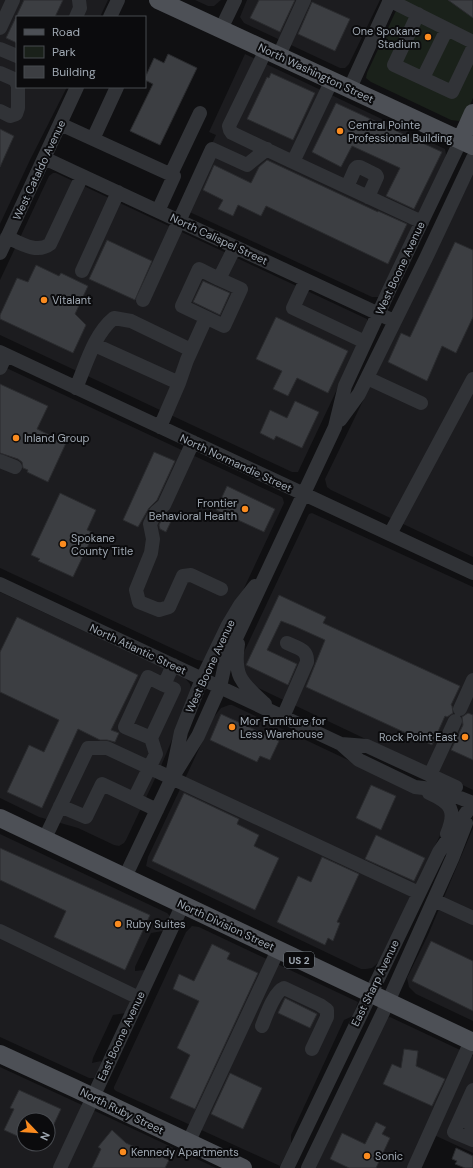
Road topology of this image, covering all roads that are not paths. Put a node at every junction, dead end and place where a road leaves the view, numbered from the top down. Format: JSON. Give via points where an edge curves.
{"nodes":[{"id":1,"x":13,"y":0,"type":"edge"},
{"id":2,"x":79,"y":0,"type":"edge"},
{"id":3,"x":118,"y":0,"type":"edge"},
{"id":4,"x":158,"y":0,"type":"edge"},
{"id":5,"x":235,"y":0,"type":"edge"},
{"id":6,"x":304,"y":0,"type":"edge"},
{"id":7,"x":390,"y":0,"type":"edge"},
{"id":8,"x":418,"y":14,"type":"junction"},
{"id":9,"x":76,"y":16,"type":"edge"},
{"id":10,"x":110,"y":16,"type":"edge"},
{"id":11,"x":0,"y":28,"type":"edge"},
{"id":12,"x":221,"y":29,"type":"junction"},
{"id":13,"x":447,"y":29,"type":"junction"},
{"id":14,"x":473,"y":42,"type":"edge"},
{"id":15,"x":473,"y":48,"type":"edge"},
{"id":16,"x":0,"y":49,"type":"edge"},
{"id":17,"x":273,"y":53,"type":"junction"},
{"id":18,"x":16,"y":56,"type":"edge"},
{"id":19,"x":0,"y":73,"type":"edge"},
{"id":20,"x":423,"y":78,"type":"junction"},
{"id":21,"x":16,"y":80,"type":"edge"},
{"id":22,"x":332,"y":80,"type":"junction"},
{"id":23,"x":18,"y":88,"type":"edge"},
{"id":24,"x":77,"y":88,"type":"edge"},
{"id":25,"x":117,"y":88,"type":"edge"},
{"id":26,"x":350,"y":88,"type":"junction"},
{"id":27,"x":0,"y":111,"type":"edge"},
{"id":28,"x":200,"y":113,"type":"dead end"},
{"id":29,"x":473,"y":113,"type":"edge"},
{"id":30,"x":60,"y":124,"type":"junction"},
{"id":31,"x":93,"y":139,"type":"junction"},
{"id":32,"x":467,"y":143,"type":"edge"},
{"id":33,"x":267,"y":149,"type":"junction"},
{"id":34,"x":44,"y":158,"type":"junction"},
{"id":35,"x":473,"y":158,"type":"edge"},
{"id":36,"x":293,"y":162,"type":"junction"},
{"id":37,"x":171,"y":174,"type":"junction"},
{"id":38,"x":82,"y":176,"type":"junction"},
{"id":39,"x":347,"y":187,"type":"junction"},
{"id":40,"x":118,"y":192,"type":"junction"},
{"id":41,"x":368,"y":196,"type":"junction"},
{"id":42,"x":158,"y":211,"type":"junction"},
{"id":43,"x":179,"y":221,"type":"junction"},
{"id":44,"x":422,"y":222,"type":"junction"},
{"id":45,"x":7,"y":237,"type":"junction"},
{"id":46,"x":235,"y":246,"type":"junction"},
{"id":47,"x":0,"y":253,"type":"edge"},
{"id":48,"x":82,"y":271,"type":"dead end"},
{"id":49,"x":219,"y":279,"type":"junction"},
{"id":50,"x":306,"y":280,"type":"junction"},
{"id":51,"x":142,"y":300,"type":"dead end"},
{"id":52,"x":379,"y":314,"type":"junction"},
{"id":53,"x":206,"y":318,"type":"junction"},
{"id":54,"x":394,"y":321,"type":"junction"},
{"id":55,"x":365,"y":342,"type":"junction"},
{"id":56,"x":95,"y":345,"type":"junction"},
{"id":57,"x":191,"y":350,"type":"junction"},
{"id":58,"x":3,"y":354,"type":"edge"},
{"id":59,"x":0,"y":368,"type":"edge"},
{"id":60,"x":367,"y":378,"type":"junction"},
{"id":61,"x":473,"y":379,"type":"edge"},
{"id":62,"x":179,"y":383,"type":"junction"},
{"id":63,"x":76,"y":388,"type":"junction"},
{"id":64,"x":421,"y":403,"type":"dead end"},
{"id":65,"x":160,"y":427,"type":"junction"},
{"id":66,"x":335,"y":427,"type":"junction"},
{"id":67,"x":193,"y":442,"type":"junction"},
{"id":68,"x":0,"y":461,"type":"edge"},
{"id":69,"x":15,"y":468,"type":"dead end"},
{"id":70,"x":304,"y":494,"type":"junction"},
{"id":71,"x":390,"y":534,"type":"junction"},
{"id":72,"x":271,"y":565,"type":"junction"},
{"id":73,"x":473,"y":573,"type":"edge"},
{"id":74,"x":0,"y":584,"type":"edge"},
{"id":75,"x":221,"y":589,"type":"dead end"},
{"id":76,"x":240,"y":629,"type":"junction"},
{"id":77,"x":287,"y":643,"type":"dead end"},
{"id":78,"x":174,"y":665,"type":"junction"},
{"id":79,"x":202,"y":679,"type":"junction"},
{"id":80,"x":473,"y":680,"type":"edge"},
{"id":81,"x":164,"y":685,"type":"junction"},
{"id":82,"x":220,"y":687,"type":"junction"},
{"id":83,"x":279,"y":714,"type":"junction"},
{"id":84,"x":151,"y":738,"type":"junction"},
{"id":85,"x":341,"y":744,"type":"junction"},
{"id":86,"x":150,"y":768,"type":"junction"},
{"id":87,"x":430,"y":775,"type":"junction"},
{"id":88,"x":172,"y":778,"type":"junction"},
{"id":89,"x":415,"y":787,"type":"junction"},
{"id":90,"x":134,"y":799,"type":"junction"},
{"id":91,"x":473,"y":803,"type":"edge"},
{"id":92,"x":60,"y":806,"type":"junction"},
{"id":93,"x":157,"y":810,"type":"junction"},
{"id":94,"x":0,"y":818,"type":"edge"},
{"id":95,"x":44,"y":840,"type":"junction"},
{"id":96,"x":439,"y":852,"type":"junction"},
{"id":97,"x":125,"y":878,"type":"junction"},
{"id":98,"x":419,"y":893,"type":"junction"},
{"id":99,"x":434,"y":900,"type":"junction"},
{"id":100,"x":183,"y":904,"type":"junction"},
{"id":101,"x":473,"y":918,"type":"edge"},
{"id":102,"x":0,"y":931,"type":"edge"},
{"id":103,"x":278,"y":950,"type":"junction"},
{"id":104,"x":370,"y":993,"type":"junction"},
{"id":105,"x":140,"y":998,"type":"junction"},
{"id":106,"x":388,"y":1002,"type":"junction"},
{"id":107,"x":262,"y":1026,"type":"dead end"},
{"id":108,"x":472,"y":1042,"type":"edge"},
{"id":109,"x":312,"y":1049,"type":"dead end"},
{"id":110,"x":0,"y":1054,"type":"edge"},
{"id":111,"x":473,"y":1090,"type":"edge"},
{"id":112,"x":93,"y":1097,"type":"junction"},
{"id":113,"x":473,"y":1103,"type":"edge"},
{"id":114,"x":473,"y":1130,"type":"edge"},
{"id":115,"x":473,"y":1140,"type":"edge"},
{"id":116,"x":188,"y":1143,"type":"junction"},
{"id":117,"x":60,"y":1168,"type":"edge"},
{"id":118,"x":243,"y":1168,"type":"edge"},
{"id":119,"x":287,"y":1168,"type":"edge"},
{"id":120,"x":308,"y":1168,"type":"edge"},
{"id":121,"x":414,"y":1168,"type":"edge"}],
"edges":[{"from":1,"to":11,"type":"street"},
{"from":2,"to":9,"type":"street","via":[[80,8]]},
{"from":3,"to":10,"type":"street"},
{"from":4,"to":12,"type":"main road","name":"North Washington Street"},
{"from":5,"to":12,"type":"street"},
{"from":6,"to":17,"type":"street"},
{"from":7,"to":8,"type":"street"},
{"from":7,"to":26,"type":"street"},
{"from":8,"to":13,"type":"street"},
{"from":8,"to":20,"type":"street","via":[[394,64]]},
{"from":12,"to":17,"type":"main road","name":"North Washington Street"},
{"from":13,"to":14,"type":"street"},
{"from":13,"to":20,"type":"street"},
{"from":15,"to":20,"type":"street","via":[[452,92]]},
{"from":16,"to":18,"type":"street"},
{"from":17,"to":22,"type":"main road","name":"North Washington Street"},
{"from":17,"to":33,"type":"street","via":[[230,126],[232,133]]},
{"from":19,"to":21,"type":"street"},
{"from":22,"to":26,"type":"main road","name":"North Washington Street"},
{"from":22,"to":36,"type":"street"},
{"from":23,"to":27,"type":"street","via":[[16,114],[10,116]]},
{"from":24,"to":30,"type":"street","name":"West Cataldo Avenue"},
{"from":25,"to":31,"type":"street"},
{"from":26,"to":32,"type":"main road","name":"North Washington Street"},
{"from":28,"to":37,"type":"street"},
{"from":29,"to":32,"type":"main road","name":"West Boone Avenue"},
{"from":30,"to":31,"type":"street"},
{"from":30,"to":34,"type":"street","name":"West Cataldo Avenue"},
{"from":31,"to":37,"type":"street"},
{"from":32,"to":44,"type":"street","name":"West Boone Avenue"},
{"from":33,"to":36,"type":"street"},
{"from":33,"to":43,"type":"street","via":[[247,165],[212,149]]},
{"from":34,"to":38,"type":"street","name":"North Calispel Street"},
{"from":34,"to":45,"type":"street","name":"West Cataldo Avenue"},
{"from":35,"to":54,"type":"street","name":"West Boone Avenue"},
{"from":36,"to":39,"type":"street"},
{"from":37,"to":42,"type":"street","via":[[174,176]]},
{"from":38,"to":40,"type":"street","name":"North Calispel Street"},
{"from":38,"to":45,"type":"street","via":[[47,247],[34,248]]},
{"from":39,"to":41,"type":"street"},
{"from":39,"to":41,"type":"street","via":[[355,169],[360,167],[376,175]]},
{"from":40,"to":42,"type":"street","name":"North Calispel Street"},
{"from":40,"to":48,"type":"street"},
{"from":41,"to":44,"type":"street"},
{"from":42,"to":43,"type":"street","name":"North Calispel Street"},
{"from":43,"to":46,"type":"street","name":"North Calispel Street"},
{"from":43,"to":51,"type":"street"},
{"from":44,"to":52,"type":"street","name":"West Boone Avenue"},
{"from":45,"to":47,"type":"street","name":"West Cataldo Avenue"},
{"from":46,"to":49,"type":"street"},
{"from":46,"to":50,"type":"street","name":"North Calispel Street"},
{"from":49,"to":53,"type":"street","via":[[241,289],[224,326]]},
{"from":49,"to":53,"type":"street","via":[[199,270],[182,306]]},
{"from":50,"to":52,"type":"street","name":"North Calispel Street"},
{"from":50,"to":55,"type":"street","via":[[293,308]]},
{"from":52,"to":54,"type":"street","name":"North Calispel Street"},
{"from":52,"to":55,"type":"street","name":"West Boone Avenue"},
{"from":53,"to":57,"type":"street"},
{"from":54,"to":60,"type":"street","name":"West Boone Avenue"},
{"from":55,"to":66,"type":"street","name":"West Boone Avenue","via":[[345,386]]},
{"from":56,"to":57,"type":"street","via":[[107,324],[114,318],[131,321]]},
{"from":56,"to":62,"type":"street"},
{"from":56,"to":63,"type":"street"},
{"from":57,"to":62,"type":"street"},
{"from":58,"to":59,"type":"street"},
{"from":58,"to":63,"type":"street","name":"North Normandie Street"},
{"from":60,"to":64,"type":"street"},
{"from":60,"to":66,"type":"street","name":"West Boone Avenue","via":[[359,394]]},
{"from":61,"to":71,"type":"street"},
{"from":62,"to":65,"type":"street"},
{"from":63,"to":65,"type":"street","name":"North Normandie Street"},
{"from":65,"to":67,"type":"street","name":"North Normandie Street"},
{"from":66,"to":70,"type":"street","name":"West Boone Avenue"},
{"from":67,"to":70,"type":"street","name":"North Normandie Street"},
{"from":67,"to":75,"type":"street","via":[[164,505],[156,512],[150,524],[153,539],[151,553],[136,590],[139,602],[159,610],[169,607],[183,576],[191,575]]},
{"from":68,"to":69,"type":"street"},
{"from":70,"to":71,"type":"street","name":"North Normandie Street"},
{"from":70,"to":72,"type":"street","name":"West Boone Avenue"},
{"from":71,"to":73,"type":"street","name":"North Normandie Street"},
{"from":72,"to":76,"type":"street","name":"West Boone Avenue"},
{"from":72,"to":79,"type":"street","name":"West Boone Avenue","via":[[240,605]]},
{"from":74,"to":78,"type":"street","name":"North Atlantic Street"},
{"from":76,"to":82,"type":"street","name":"West Boone Avenue","via":[[225,664]]},
{"from":76,"to":83,"type":"street","via":[[236,657],[237,672],[242,681]]},
{"from":77,"to":83,"type":"street","via":[[305,652],[307,662]]},
{"from":78,"to":79,"type":"street","name":"North Atlantic Street"},
{"from":78,"to":81,"type":"street"},
{"from":79,"to":82,"type":"street","name":"North Atlantic Street"},
{"from":79,"to":88,"type":"street","name":"West Boone Avenue","via":[[181,732]]},
{"from":80,"to":87,"type":"street"},
{"from":81,"to":84,"type":"street","via":[[174,689]]},
{"from":81,"to":84,"type":"street","via":[[148,677],[125,726]]},
{"from":82,"to":83,"type":"street","name":"North Atlantic Street"},
{"from":82,"to":88,"type":"street","name":"West Boone Avenue","via":[[198,736]]},
{"from":83,"to":85,"type":"street","name":"North Atlantic Street"},
{"from":84,"to":86,"type":"street","via":[[156,754]]},
{"from":85,"to":87,"type":"street","name":"North Atlantic Street","via":[[367,746]]},
{"from":85,"to":89,"type":"street","name":"North Atlantic Street","via":[[359,760]]},
{"from":86,"to":88,"type":"street"},
{"from":86,"to":90,"type":"street"},
{"from":86,"to":92,"type":"street","via":[[107,748],[88,748]]},
{"from":87,"to":91,"type":"street","name":"North Atlantic Street","via":[[456,787]]},
{"from":88,"to":93,"type":"street","name":"West Boone Avenue"},
{"from":88,"to":98,"type":"street"},
{"from":89,"to":91,"type":"street","name":"North Atlantic Street","via":[[440,790]]},
{"from":89,"to":96,"type":"street","via":[[447,803],[451,810],[453,817]]},
{"from":90,"to":92,"type":"street","via":[[102,784],[86,818]]},
{"from":90,"to":93,"type":"street"},
{"from":91,"to":96,"type":"street","name":"East Sharp Avenue"},
{"from":91,"to":99,"type":"street","name":"East Sharp Avenue"},
{"from":92,"to":95,"type":"street"},
{"from":93,"to":97,"type":"street","name":"West Boone Avenue"},
{"from":94,"to":95,"type":"main road","name":"North Division Street","number":"US 2"},
{"from":95,"to":97,"type":"main road","name":"North Division Street","number":"US 2"},
{"from":96,"to":98,"type":"street","name":"East Sharp Avenue"},
{"from":97,"to":100,"type":"main road","name":"North Division Street","number":"US 2"},
{"from":98,"to":104,"type":"street","name":"East Sharp Avenue"},
{"from":99,"to":101,"type":"street"},
{"from":99,"to":106,"type":"street","name":"East Sharp Avenue"},
{"from":100,"to":103,"type":"main road","name":"North Division Street","number":"US 2"},
{"from":100,"to":105,"type":"street","name":"East Boone Avenue"},
{"from":102,"to":105,"type":"street"},
{"from":103,"to":104,"type":"main road","name":"North Division Street","number":"US 2"},
{"from":103,"to":116,"type":"street"},
{"from":104,"to":106,"type":"main road","name":"North Division Street","number":"US 2"},
{"from":104,"to":119,"type":"street","name":"East Sharp Avenue"},
{"from":105,"to":112,"type":"street","name":"East Boone Avenue"},
{"from":106,"to":108,"type":"main road","name":"North Division Street","number":"US 2"},
{"from":106,"to":120,"type":"street","name":"East Sharp Avenue"},
{"from":107,"to":109,"type":"street","via":[[276,995],[284,988],[327,1010],[327,1017]]},
{"from":108,"to":121,"type":"street"},
{"from":110,"to":112,"type":"main road","name":"North Ruby Street"},
{"from":111,"to":115,"type":"street","via":[[454,1132]]},
{"from":112,"to":116,"type":"main road","name":"North Ruby Street"},
{"from":112,"to":117,"type":"street","name":"East Boone Avenue"},
{"from":113,"to":114,"type":"street","via":[[468,1120]]},
{"from":116,"to":118,"type":"main road","name":"North Ruby Street"}]}
